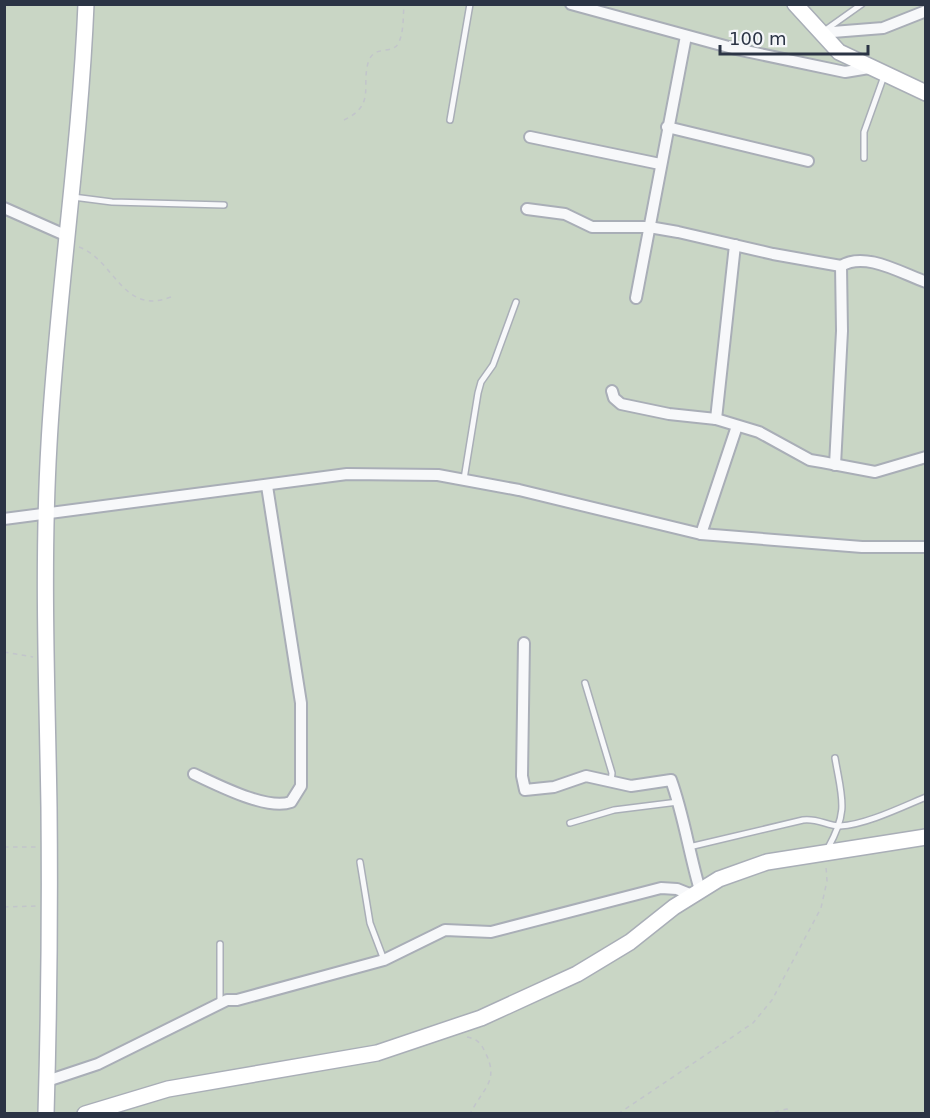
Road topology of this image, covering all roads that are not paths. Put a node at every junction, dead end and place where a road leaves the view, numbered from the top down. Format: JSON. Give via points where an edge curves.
{"nodes":[{"id":1,"x":86,"y":4,"type":"edge"},
{"id":2,"x":470,"y":4,"type":"edge"},
{"id":3,"x":571,"y":4,"type":"edge"},
{"id":4,"x":795,"y":4,"type":"edge"},
{"id":5,"x":862,"y":4,"type":"edge"},
{"id":6,"x":926,"y":11,"type":"edge"},
{"id":7,"x":820,"y":33,"type":"junction"},
{"id":8,"x":686,"y":36,"type":"junction"},
{"id":9,"x":869,"y":68,"type":"junction"},
{"id":10,"x":884,"y":74,"type":"junction"},
{"id":11,"x":926,"y":93,"type":"edge"},
{"id":12,"x":450,"y":120,"type":"dead end"},
{"id":13,"x":668,"y":126,"type":"junction"},
{"id":14,"x":530,"y":137,"type":"dead end"},
{"id":15,"x":864,"y":158,"type":"dead end"},
{"id":16,"x":808,"y":161,"type":"dead end"},
{"id":17,"x":660,"y":164,"type":"junction"},
{"id":18,"x":70,"y":196,"type":"junction"},
{"id":19,"x":224,"y":205,"type":"dead end"},
{"id":20,"x":4,"y":208,"type":"edge"},
{"id":21,"x":527,"y":209,"type":"dead end"},
{"id":22,"x":649,"y":227,"type":"junction"},
{"id":23,"x":65,"y":239,"type":"junction"},
{"id":24,"x":735,"y":245,"type":"junction"},
{"id":25,"x":841,"y":266,"type":"junction"},
{"id":26,"x":926,"y":282,"type":"edge"},
{"id":27,"x":636,"y":297,"type":"dead end"},
{"id":28,"x":516,"y":302,"type":"dead end"},
{"id":29,"x":612,"y":391,"type":"dead end"},
{"id":30,"x":716,"y":419,"type":"junction"},
{"id":31,"x":737,"y":426,"type":"junction"},
{"id":32,"x":926,"y":457,"type":"edge"},
{"id":33,"x":835,"y":465,"type":"junction"},
{"id":34,"x":464,"y":479,"type":"junction"},
{"id":35,"x":267,"y":486,"type":"junction"},
{"id":36,"x":47,"y":514,"type":"junction"},
{"id":37,"x":4,"y":519,"type":"edge"},
{"id":38,"x":701,"y":534,"type":"junction"},
{"id":39,"x":926,"y":547,"type":"edge"},
{"id":40,"x":524,"y":643,"type":"dead end"},
{"id":41,"x":585,"y":683,"type":"dead end"},
{"id":42,"x":835,"y":758,"type":"dead end"},
{"id":43,"x":194,"y":774,"type":"dead end"},
{"id":44,"x":611,"y":782,"type":"junction"},
{"id":45,"x":926,"y":797,"type":"edge"},
{"id":46,"x":678,"y":802,"type":"junction"},
{"id":47,"x":570,"y":823,"type":"dead end"},
{"id":48,"x":840,"y":827,"type":"junction"},
{"id":49,"x":926,"y":837,"type":"edge"},
{"id":50,"x":825,"y":854,"type":"junction"},
{"id":51,"x":690,"y":855,"type":"junction"},
{"id":52,"x":360,"y":862,"type":"dead end"},
{"id":53,"x":696,"y":893,"type":"junction"},
{"id":54,"x":220,"y":944,"type":"dead end"},
{"id":55,"x":384,"y":960,"type":"junction"},
{"id":56,"x":220,"y":1004,"type":"junction"},
{"id":57,"x":47,"y":1081,"type":"junction"},
{"id":58,"x":46,"y":1113,"type":"edge"},
{"id":59,"x":85,"y":1113,"type":"edge"}],
"edges":[{"from":1,"to":18,"type":"street","via":[[82,100]]},
{"from":2,"to":12,"type":"lane"},
{"from":3,"to":8,"type":"street"},
{"from":4,"to":7,"type":"street"},
{"from":5,"to":7,"type":"lane"},
{"from":6,"to":7,"type":"street","via":[[883,28]]},
{"from":7,"to":9,"type":"street","via":[[839,52]]},
{"from":8,"to":9,"type":"street","via":[[845,72]]},
{"from":8,"to":13,"type":"street"},
{"from":9,"to":10,"type":"street"},
{"from":10,"to":11,"type":"street"},
{"from":10,"to":15,"type":"lane","via":[[864,132]]},
{"from":13,"to":16,"type":"street"},
{"from":13,"to":17,"type":"street"},
{"from":14,"to":17,"type":"street"},
{"from":17,"to":22,"type":"street"},
{"from":18,"to":19,"type":"lane","via":[[112,202]]},
{"from":18,"to":23,"type":"street"},
{"from":20,"to":23,"type":"street"},
{"from":21,"to":22,"type":"street","via":[[565,214],[592,227]]},
{"from":22,"to":24,"type":"street"},
{"from":22,"to":27,"type":"street"},
{"from":23,"to":36,"type":"street"},
{"from":24,"to":25,"type":"street"},
{"from":24,"to":30,"type":"street"},
{"from":25,"to":26,"type":"street","via":[[855,260],[867,261]]},
{"from":25,"to":33,"type":"street"},
{"from":28,"to":34,"type":"lane","via":[[493,365],[481,382]]},
{"from":29,"to":30,"type":"street","via":[[621,404]]},
{"from":30,"to":31,"type":"street"},
{"from":31,"to":33,"type":"street","via":[[759,432],[810,460]]},
{"from":31,"to":38,"type":"street"},
{"from":32,"to":33,"type":"street","via":[[875,472]]},
{"from":34,"to":35,"type":"street","via":[[347,474]]},
{"from":34,"to":38,"type":"street"},
{"from":35,"to":36,"type":"street"},
{"from":35,"to":43,"type":"street","via":[[301,703],[301,786],[291,802],[279,804],[232,791]]},
{"from":36,"to":37,"type":"street"},
{"from":36,"to":57,"type":"street"},
{"from":38,"to":39,"type":"street","via":[[862,547]]},
{"from":40,"to":44,"type":"street","via":[[525,790],[554,787],[586,776]]},
{"from":41,"to":44,"type":"lane","via":[[612,773]]},
{"from":42,"to":48,"type":"lane","via":[[844,809]]},
{"from":44,"to":46,"type":"street","via":[[631,786],[670,780]]},
{"from":45,"to":48,"type":"lane","via":[[881,816]]},
{"from":46,"to":47,"type":"lane","via":[[614,810]]},
{"from":46,"to":51,"type":"street"},
{"from":48,"to":50,"type":"lane"},
{"from":48,"to":51,"type":"lane","via":[[812,819]]},
{"from":49,"to":50,"type":"street"},
{"from":50,"to":53,"type":"street","via":[[767,862],[719,879]]},
{"from":51,"to":53,"type":"street"},
{"from":52,"to":55,"type":"lane","via":[[370,924]]},
{"from":53,"to":55,"type":"street","via":[[661,888],[491,932],[445,930]]},
{"from":53,"to":59,"type":"street","via":[[630,942],[577,974],[433,1040],[168,1089]]},
{"from":54,"to":56,"type":"lane"},
{"from":55,"to":56,"type":"street"},
{"from":56,"to":57,"type":"street","via":[[98,1064]]},
{"from":57,"to":58,"type":"street"}]}
